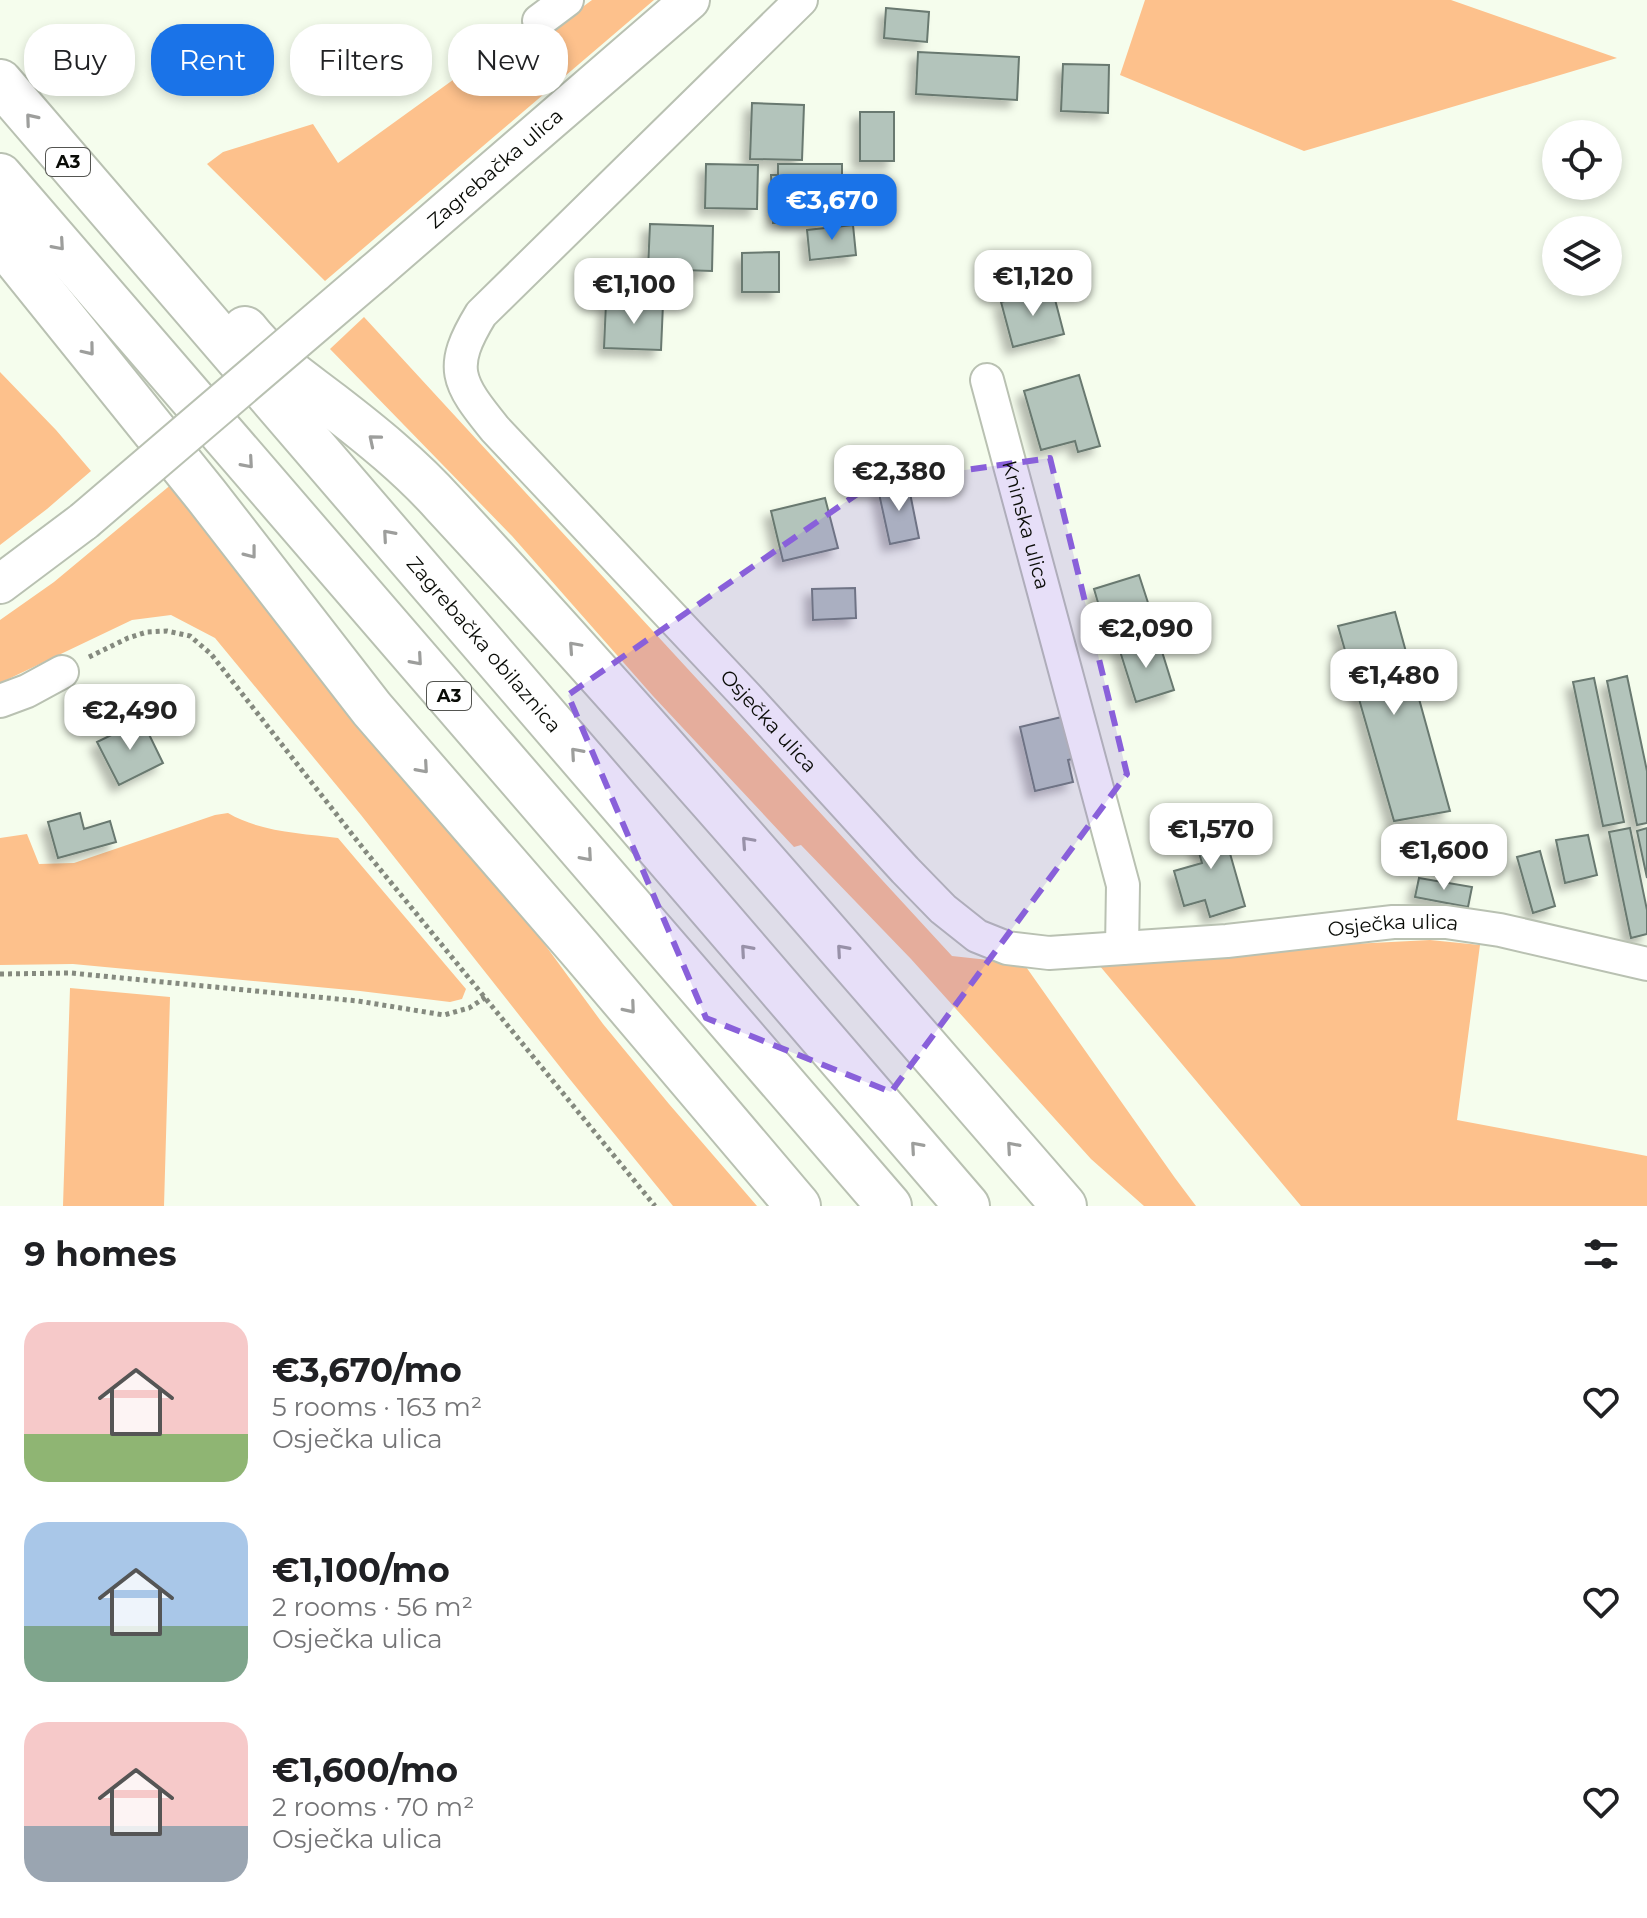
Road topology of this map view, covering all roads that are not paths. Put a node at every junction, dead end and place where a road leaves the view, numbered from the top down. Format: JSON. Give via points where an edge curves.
{"nodes":[{"id":1,"x":567,"y":0,"type":"edge"},
{"id":2,"x":690,"y":0,"type":"edge"},
{"id":3,"x":801,"y":0,"type":"edge"},
{"id":4,"x":539,"y":21,"type":"dead end"},
{"id":5,"x":0,"y":82,"type":"edge"},
{"id":6,"x":4,"y":181,"type":"edge"},
{"id":7,"x":136,"y":242,"type":"junction"},
{"id":8,"x":987,"y":380,"type":"dead end"},
{"id":9,"x":0,"y":584,"type":"edge"},
{"id":10,"x":62,"y":672,"type":"road end"},
{"id":11,"x":0,"y":701,"type":"edge"},
{"id":12,"x":1122,"y":948,"type":"junction"},
{"id":13,"x":1647,"y":964,"type":"edge"},
{"id":14,"x":798,"y":1206,"type":"edge"},
{"id":15,"x":889,"y":1206,"type":"edge"},
{"id":16,"x":967,"y":1206,"type":"edge"},
{"id":17,"x":1064,"y":1206,"type":"edge"}],
"edges":[{"from":1,"to":4,"type":"street"},
{"from":2,"to":9,"type":"street","name":"Zagrebačka ulica","bridge":true,"via":[[84,521]]},
{"from":3,"to":12,"type":"street","name":"Osječka ulica","via":[[481,314],[466,338],[459,366],[463,385],[495,429],[943,909],[977,936],[1007,948],[1049,953]]},
{"from":7,"to":5,"type":"highway","name":"Zagrebačka obilaznica","number":"A3","one_way":true},
{"from":6,"to":14,"type":"highway","one_way":true,"via":[[16,259],[372,709]]},
{"from":6,"to":15,"type":"highway","number":"A3","one_way":true},
{"from":16,"to":7,"type":"highway","name":"Zagrebačka obilaznica","number":"A3","one_way":true},
{"from":17,"to":7,"type":"highway","one_way":true,"via":[[427,485],[261,350],[203,276]]},
{"from":8,"to":12,"type":"street","name":"Kninska ulica","via":[[1123,885]]},
{"from":10,"to":11,"type":"street"},
{"from":12,"to":13,"type":"street","name":"Osječka ulica","via":[[1393,922],[1446,922]]}]}
